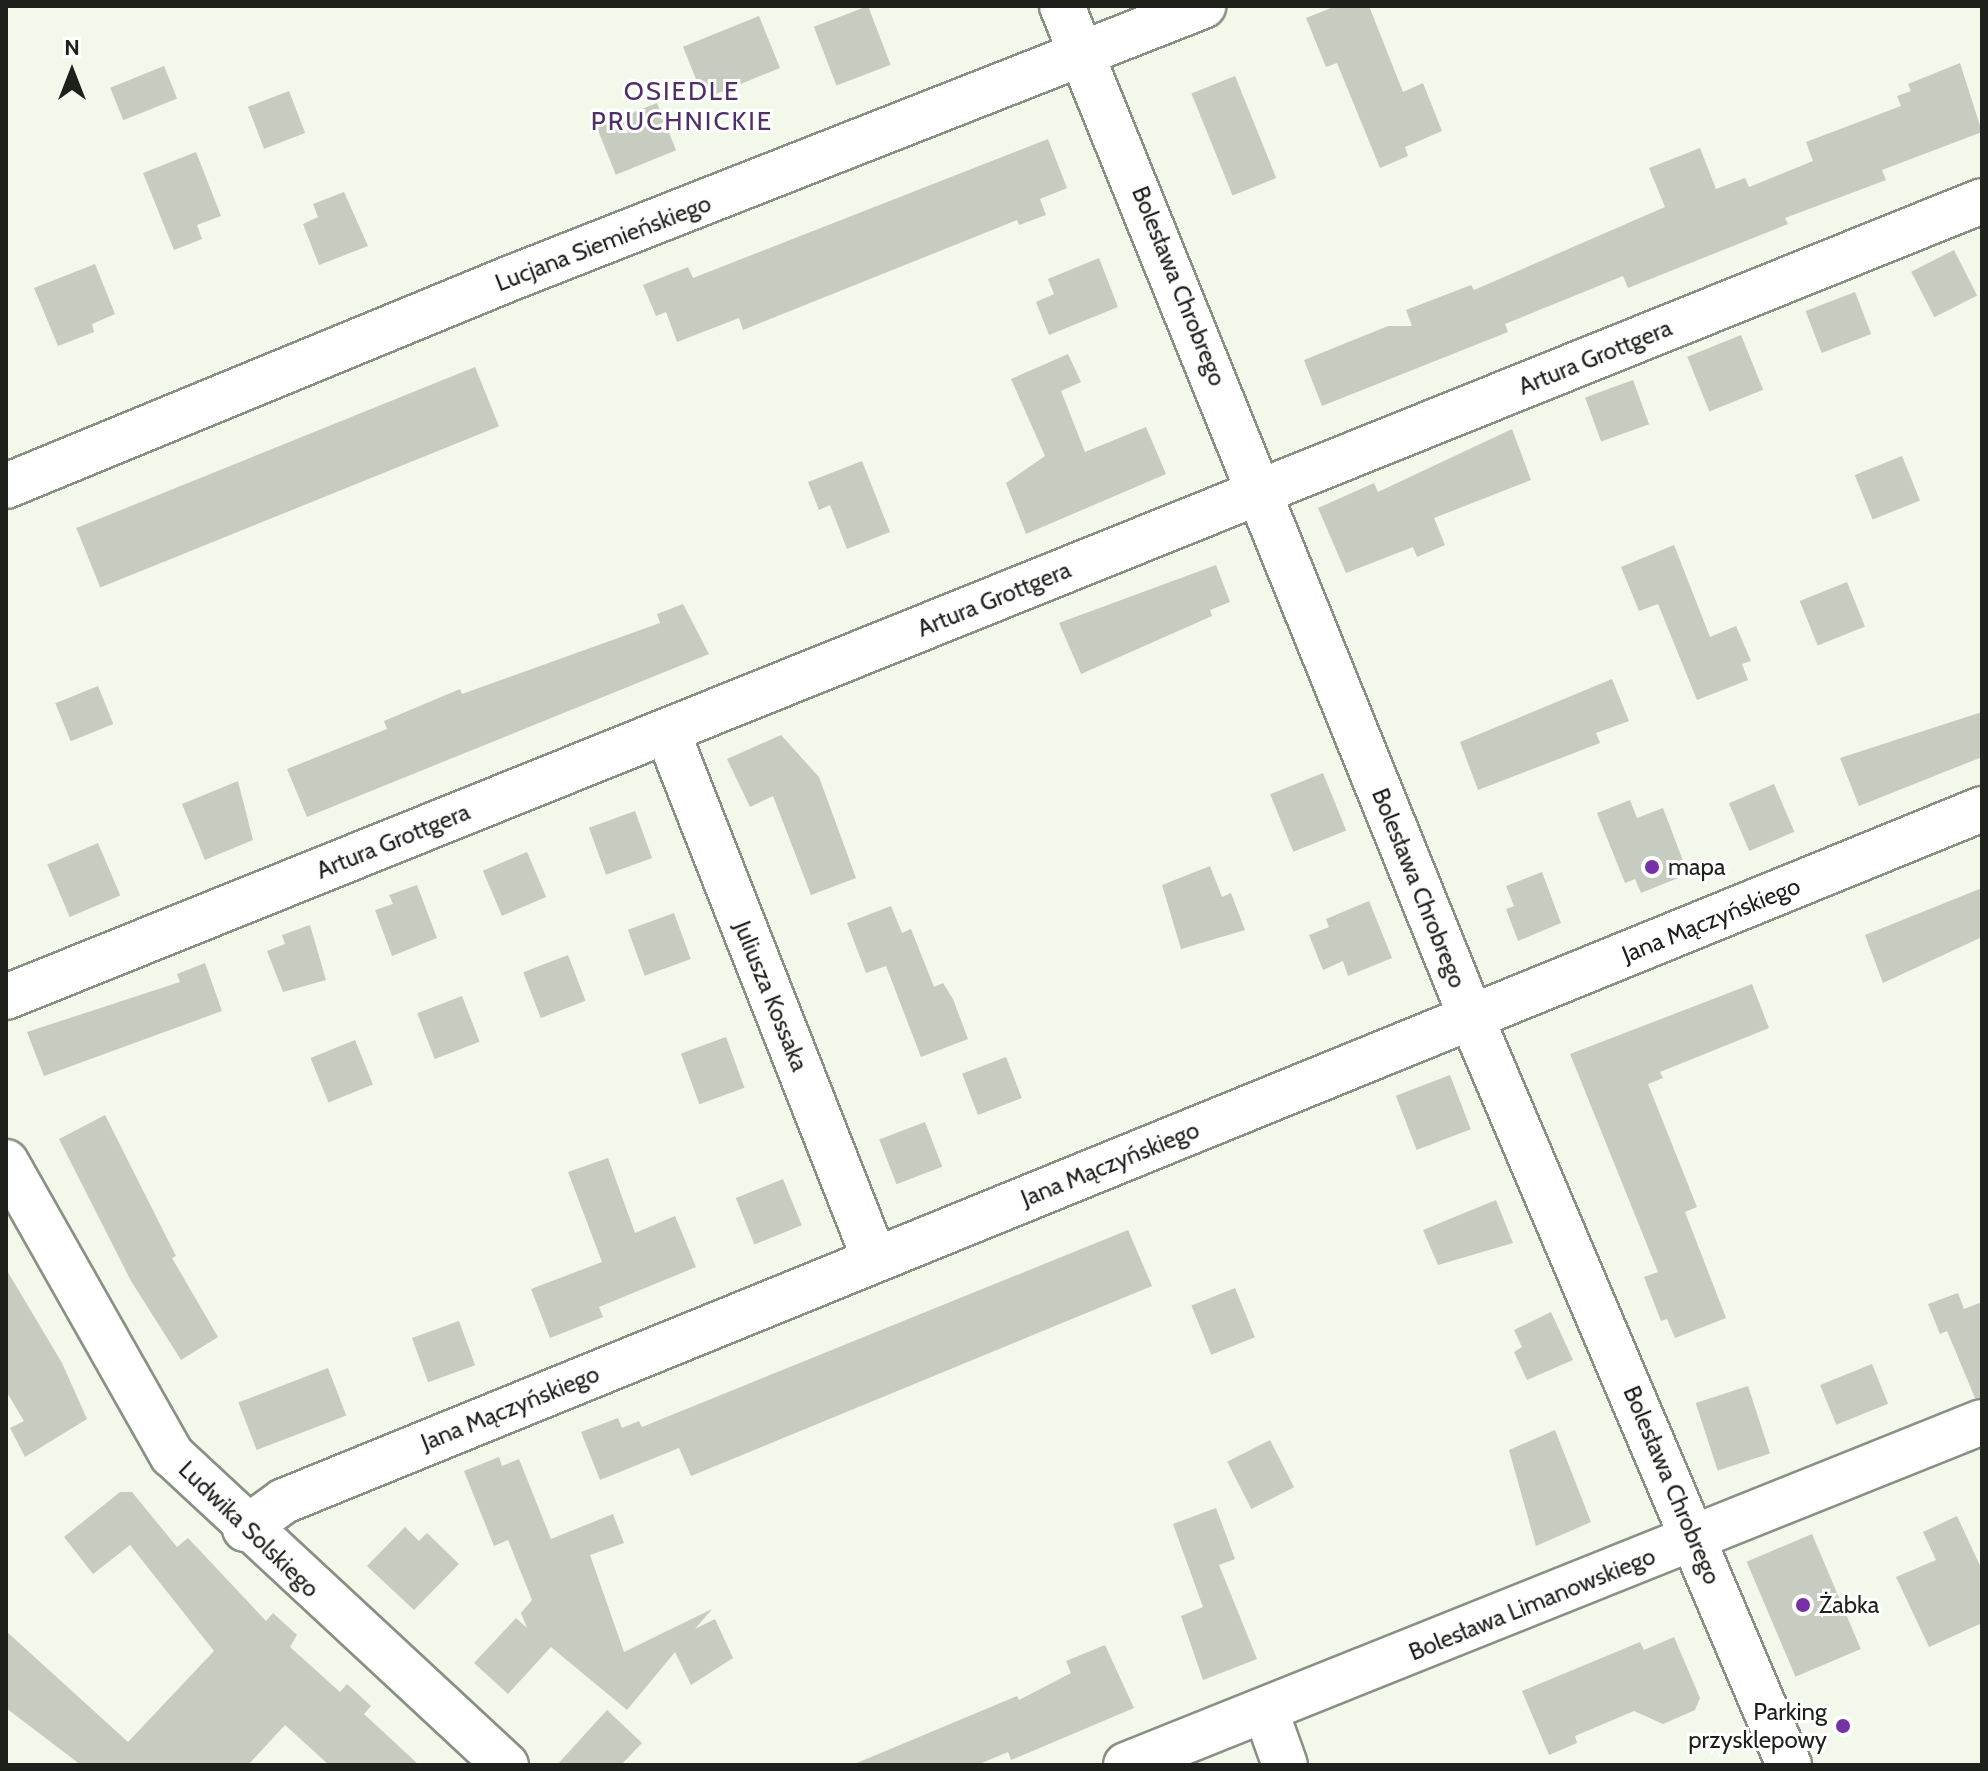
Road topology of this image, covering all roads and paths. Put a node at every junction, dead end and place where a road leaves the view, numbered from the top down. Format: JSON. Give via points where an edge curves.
{"nodes":[{"id":1,"x":1062,"y":6,"type":"edge"},
{"id":2,"x":1203,"y":6,"type":"edge"},
{"id":3,"x":1081,"y":51,"type":"junction"},
{"id":4,"x":1982,"y":201,"type":"edge"},
{"id":5,"x":6,"y":486,"type":"edge"},
{"id":6,"x":1262,"y":491,"type":"junction"},
{"id":7,"x":667,"y":731,"type":"junction"},
{"id":8,"x":1982,"y":809,"type":"edge"},
{"id":9,"x":6,"y":997,"type":"edge"},
{"id":10,"x":1471,"y":1017,"type":"junction"},
{"id":11,"x":6,"y":1162,"type":"edge"},
{"id":12,"x":875,"y":1260,"type":"junction"},
{"id":13,"x":1982,"y":1422,"type":"edge"},
{"id":14,"x":245,"y":1529,"type":"junction"},
{"id":15,"x":1696,"y":1537,"type":"junction"},
{"id":16,"x":1266,"y":1712,"type":"junction"},
{"id":17,"x":506,"y":1765,"type":"edge"},
{"id":18,"x":1126,"y":1765,"type":"edge"},
{"id":19,"x":1285,"y":1765,"type":"edge"},
{"id":20,"x":1789,"y":1765,"type":"edge"}],
"edges":[{"from":1,"to":3,"type":"street","name":"Bolesława Chrobrego"},
{"from":2,"to":3,"type":"street","name":"Lucjana Siemieńskiego"},
{"from":3,"to":5,"type":"street","name":"Lucjana Siemieńskiego"},
{"from":3,"to":6,"type":"street","name":"Bolesława Chrobrego"},
{"from":4,"to":6,"type":"street","name":"Artura Grottgera"},
{"from":6,"to":7,"type":"street","name":"Artura Grottgera"},
{"from":6,"to":10,"type":"street","name":"Bolesława Chrobrego"},
{"from":7,"to":9,"type":"street","name":"Artura Grottgera"},
{"from":7,"to":12,"type":"street","name":"Juliusza Kossaka"},
{"from":8,"to":10,"type":"street","name":"Jana Mączyńskiego"},
{"from":10,"to":12,"type":"street","name":"Jana Mączyńskiego"},
{"from":10,"to":15,"type":"street","name":"Bolesława Chrobrego"},
{"from":11,"to":14,"type":"street","name":"Ludwika Solskiego","via":[[172,1455]]},
{"from":12,"to":14,"type":"street","name":"Jana Mączyńskiego","via":[[284,1501]]},
{"from":13,"to":15,"type":"street","name":"Bolesława Limanowskiego"},
{"from":14,"to":17,"type":"street","name":"Ludwika Solskiego"},
{"from":15,"to":16,"type":"street","name":"Bolesława Limanowskiego"},
{"from":15,"to":20,"type":"street","name":"Bolesława Chrobrego"},
{"from":16,"to":18,"type":"street","name":"Bolesława Limanowskiego"},
{"from":16,"to":19,"type":"street"}]}
